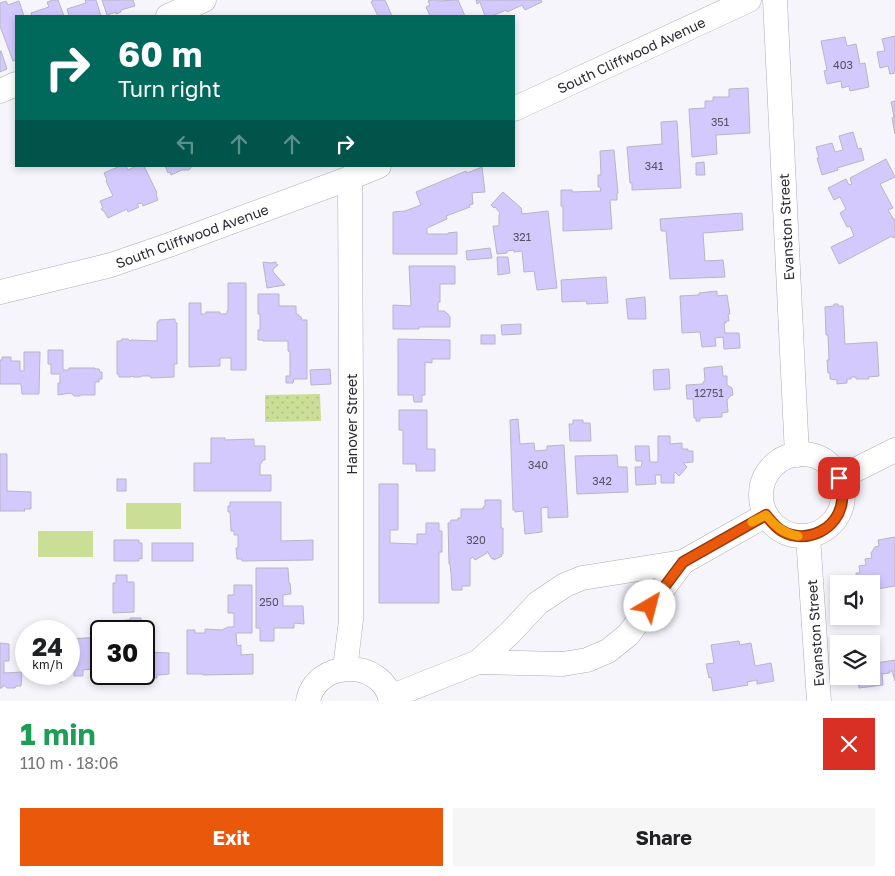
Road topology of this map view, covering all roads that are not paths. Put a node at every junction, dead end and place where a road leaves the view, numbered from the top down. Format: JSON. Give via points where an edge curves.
{"nodes":[{"id":1,"x":204,"y":0,"type":"edge"},
{"id":2,"x":749,"y":0,"type":"edge"},
{"id":3,"x":775,"y":0,"type":"edge"},
{"id":4,"x":170,"y":15,"type":"edge"},
{"id":5,"x":15,"y":84,"type":"edge"},
{"id":6,"x":0,"y":91,"type":"edge"},
{"id":7,"x":515,"y":109,"type":"edge"},
{"id":8,"x":377,"y":167,"type":"edge"},
{"id":9,"x":350,"y":178,"type":"junction"},
{"id":10,"x":0,"y":292,"type":"edge"},
{"id":11,"x":895,"y":450,"type":"edge"},
{"id":12,"x":797,"y":455,"type":"junction"},
{"id":13,"x":839,"y":478,"type":"junction"},
{"id":14,"x":766,"y":515,"type":"junction"},
{"id":15,"x":808,"y":536,"type":"junction"},
{"id":16,"x":683,"y":562,"type":"junction"},
{"id":17,"x":478,"y":662,"type":"junction"},
{"id":18,"x":345,"y":669,"type":"junction"},
{"id":19,"x":390,"y":699,"type":"edge"},
{"id":20,"x":308,"y":701,"type":"edge"},
{"id":21,"x":819,"y":701,"type":"edge"}],
"edges":[{"from":1,"to":4,"type":"street"},
{"from":2,"to":7,"type":"street","name":"South Cliffwood Avenue"},
{"from":3,"to":12,"type":"street","name":"Evanston Street"},
{"from":5,"to":6,"type":"street"},
{"from":8,"to":9,"type":"street","name":"South Cliffwood Avenue"},
{"from":9,"to":10,"type":"street","name":"South Cliffwood Avenue","via":[[110,265]]},
{"from":9,"to":18,"type":"street","name":"Hanover Street","via":[[350,620]]},
{"from":11,"to":13,"type":"street"},
{"from":12,"to":13,"type":"street","via":[[822,459]]},
{"from":12,"to":14,"type":"street","via":[[784,458],[766,476],[762,489]]},
{"from":13,"to":15,"type":"street","via":[[843,490],[838,515],[820,532]]},
{"from":14,"to":15,"type":"street","via":[[783,532]]},
{"from":14,"to":16,"type":"street"},
{"from":15,"to":21,"type":"street","name":"Evanston Street"},
{"from":16,"to":17,"type":"street","via":[[582,578],[565,585],[538,603]]},
{"from":16,"to":17,"type":"street","via":[[628,635],[608,651],[587,660],[563,664]]},
{"from":17,"to":19,"type":"street"},
{"from":18,"to":19,"type":"street","via":[[366,671],[376,677]]},
{"from":18,"to":20,"type":"street","via":[[327,674],[316,683]]}]}
